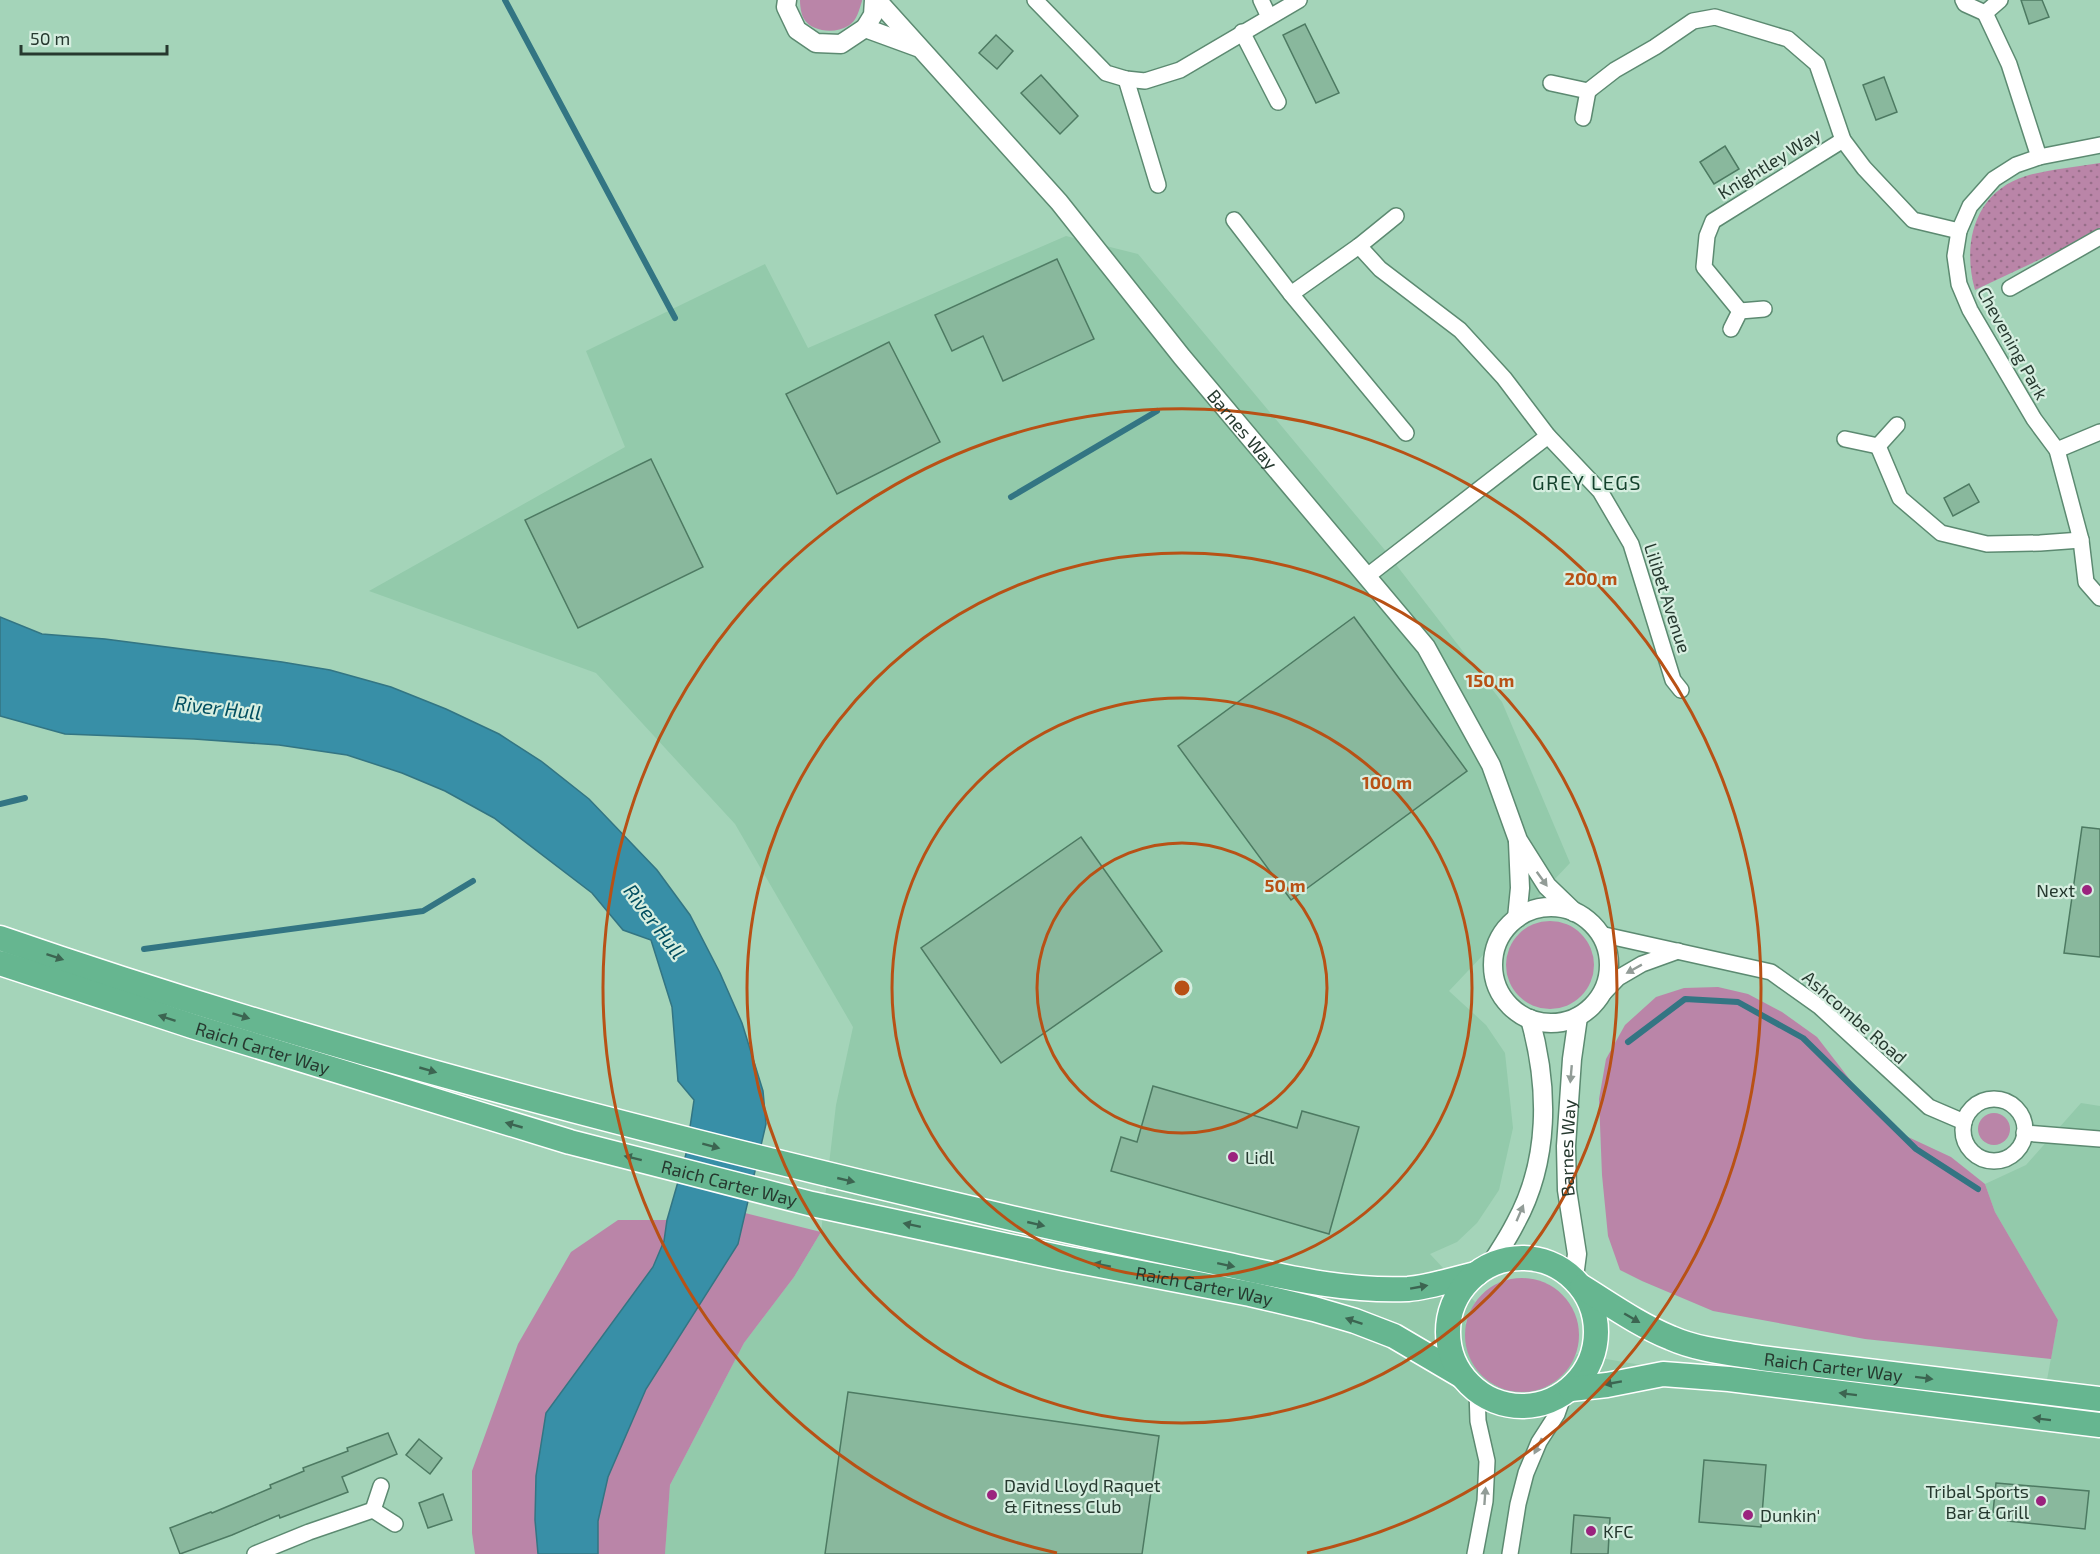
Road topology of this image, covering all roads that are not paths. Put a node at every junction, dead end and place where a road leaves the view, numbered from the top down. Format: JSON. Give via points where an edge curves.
{"nodes":[{"id":1,"x":875,"y":0,"type":"edge"},
{"id":2,"x":1035,"y":0,"type":"edge"},
{"id":3,"x":1262,"y":0,"type":"edge"},
{"id":4,"x":1299,"y":0,"type":"edge"},
{"id":5,"x":1963,"y":0,"type":"edge"},
{"id":6,"x":2000,"y":0,"type":"edge"},
{"id":7,"x":784,"y":2,"type":"edge"},
{"id":8,"x":1985,"y":13,"type":"junction"},
{"id":9,"x":1269,"y":17,"type":"junction"},
{"id":10,"x":865,"y":28,"type":"junction"},
{"id":11,"x":1242,"y":32,"type":"junction"},
{"id":12,"x":921,"y":48,"type":"junction"},
{"id":13,"x":1126,"y":79,"type":"junction"},
{"id":14,"x":1551,"y":83,"type":"dead end"},
{"id":15,"x":1588,"y":91,"type":"junction"},
{"id":16,"x":1278,"y":102,"type":"dead end"},
{"id":17,"x":1583,"y":118,"type":"dead end"},
{"id":18,"x":1843,"y":140,"type":"junction"},
{"id":19,"x":2100,"y":145,"type":"edge"},
{"id":20,"x":2039,"y":157,"type":"junction"},
{"id":21,"x":1158,"y":185,"type":"dead end"},
{"id":22,"x":1396,"y":216,"type":"dead end"},
{"id":23,"x":1234,"y":220,"type":"dead end"},
{"id":24,"x":1959,"y":231,"type":"junction"},
{"id":25,"x":2100,"y":237,"type":"edge"},
{"id":26,"x":1359,"y":246,"type":"junction"},
{"id":27,"x":2010,"y":288,"type":"dead end"},
{"id":28,"x":1291,"y":294,"type":"junction"},
{"id":29,"x":1764,"y":309,"type":"dead end"},
{"id":30,"x":1740,"y":311,"type":"junction"},
{"id":31,"x":1731,"y":329,"type":"dead end"},
{"id":32,"x":1897,"y":425,"type":"dead end"},
{"id":33,"x":2100,"y":432,"type":"edge"},
{"id":34,"x":1406,"y":433,"type":"dead end"},
{"id":35,"x":1548,"y":436,"type":"junction"},
{"id":36,"x":1845,"y":439,"type":"dead end"},
{"id":37,"x":1878,"y":446,"type":"junction"},
{"id":38,"x":2057,"y":450,"type":"junction"},
{"id":39,"x":2081,"y":540,"type":"junction"},
{"id":40,"x":1366,"y":577,"type":"junction"},
{"id":41,"x":2100,"y":598,"type":"edge"},
{"id":42,"x":1681,"y":690,"type":"dead end"},
{"id":43,"x":1518,"y":840,"type":"junction"},
{"id":44,"x":1574,"y":912,"type":"junction"},
{"id":45,"x":1517,"y":918,"type":"junction"},
{"id":46,"x":1600,"y":934,"type":"junction"},
{"id":47,"x":0,"y":938,"type":"edge"},
{"id":48,"x":1678,"y":951,"type":"junction"},
{"id":49,"x":0,"y":963,"type":"edge"},
{"id":50,"x":1598,"y":999,"type":"junction"},
{"id":51,"x":1578,"y":1017,"type":"junction"},
{"id":52,"x":1530,"y":1019,"type":"junction"},
{"id":53,"x":1964,"y":1122,"type":"junction"},
{"id":54,"x":2025,"y":1133,"type":"junction"},
{"id":55,"x":2100,"y":1139,"type":"edge"},
{"id":56,"x":1483,"y":1269,"type":"junction"},
{"id":57,"x":1578,"y":1282,"type":"junction"},
{"id":58,"x":1469,"y":1383,"type":"junction"},
{"id":59,"x":1567,"y":1391,"type":"junction"},
{"id":60,"x":2100,"y":1400,"type":"edge"},
{"id":61,"x":2100,"y":1425,"type":"edge"},
{"id":62,"x":381,"y":1486,"type":"dead end"},
{"id":63,"x":373,"y":1510,"type":"junction"},
{"id":64,"x":395,"y":1524,"type":"dead end"},
{"id":65,"x":258,"y":1554,"type":"edge"},
{"id":66,"x":1475,"y":1554,"type":"edge"},
{"id":67,"x":1510,"y":1554,"type":"edge"}],
"edges":[{"from":1,"to":10,"type":"street","via":[[873,15]]},
{"from":1,"to":12,"type":"street","name":"Barnes Way"},
{"from":2,"to":13,"type":"street","via":[[1106,73]]},
{"from":3,"to":9,"type":"street"},
{"from":4,"to":9,"type":"street"},
{"from":5,"to":8,"type":"street"},
{"from":6,"to":8,"type":"street"},
{"from":7,"to":10,"type":"street","via":[[797,30],[816,43],[841,44]]},
{"from":8,"to":20,"type":"street","via":[[2009,64]]},
{"from":9,"to":11,"type":"street"},
{"from":10,"to":12,"type":"street","name":"Barnes Way"},
{"from":11,"to":13,"type":"street","via":[[1180,70],[1145,81]]},
{"from":11,"to":16,"type":"street"},
{"from":12,"to":40,"type":"street","name":"Barnes Way","via":[[1059,202]]},
{"from":13,"to":21,"type":"street"},
{"from":14,"to":15,"type":"street"},
{"from":15,"to":17,"type":"street"},
{"from":15,"to":18,"type":"street","name":"Knightley Way","via":[[1693,21],[1715,17],[1788,39],[1817,64]]},
{"from":18,"to":24,"type":"street","name":"Knightley Way","via":[[1913,220]]},
{"from":18,"to":30,"type":"street","name":"Knightley Way","via":[[1713,221],[1707,236],[1704,267]]},
{"from":19,"to":20,"type":"street","name":"Chevening Park"},
{"from":20,"to":24,"type":"street","name":"Chevening Park","via":[[1994,179],[1970,206]]},
{"from":22,"to":26,"type":"street"},
{"from":23,"to":28,"type":"street"},
{"from":24,"to":38,"type":"street","name":"Chevening Park","via":[[1955,256],[1959,284],[1970,310],[2034,419]]},
{"from":25,"to":27,"type":"street","name":"Chevening Park"},
{"from":26,"to":28,"type":"street"},
{"from":26,"to":35,"type":"street","name":"Lilibet Avenue","via":[[1380,269],[1460,330],[1504,378]]},
{"from":28,"to":34,"type":"street"},
{"from":29,"to":30,"type":"street"},
{"from":30,"to":31,"type":"street"},
{"from":32,"to":37,"type":"street"},
{"from":33,"to":38,"type":"street"},
{"from":35,"to":40,"type":"street"},
{"from":35,"to":42,"type":"street","name":"Lilibet Avenue","via":[[1600,492],[1631,544],[1673,680]]},
{"from":36,"to":37,"type":"street"},
{"from":37,"to":39,"type":"street","via":[[1900,498],[1941,533],[1987,544]]},
{"from":38,"to":39,"type":"street","name":"Chevening Park"},
{"from":39,"to":41,"type":"street","name":"Chevening Park","via":[[2086,582]]},
{"from":40,"to":43,"type":"street","name":"Barnes Way","via":[[1426,647],[1491,765]]},
{"from":43,"to":44,"type":"street","name":"Barnes Way","one_way":true,"via":[[1547,886]]},
{"from":43,"to":45,"type":"street","name":"Barnes Way"},
{"from":44,"to":45,"type":"street","via":[[1545,908]]},
{"from":44,"to":46,"type":"street"},
{"from":45,"to":52,"type":"street","via":[[1498,940],[1493,972],[1506,1002]]},
{"from":46,"to":48,"type":"street","name":"Ashcombe Road"},
{"from":46,"to":50,"type":"street","via":[[1609,967]]},
{"from":47,"to":56,"type":"highway","name":"Raich Carter Way","one_way":true,"via":[[323,1041],[553,1105],[1067,1232],[1312,1282],[1366,1289],[1412,1289]]},
{"from":48,"to":50,"type":"street","one_way":true,"via":[[1618,978]]},
{"from":48,"to":53,"type":"street","name":"Ashcombe Road","via":[[1771,972],[1820,1007],[1929,1107]]},
{"from":58,"to":49,"type":"highway","name":"Raich Carter Way","one_way":true,"via":[[1394,1336],[1314,1309],[812,1204],[570,1142],[180,1023]]},
{"from":50,"to":51,"type":"street"},
{"from":51,"to":52,"type":"street","via":[[1554,1023]]},
{"from":51,"to":57,"type":"street","name":"Barnes Way","one_way":true,"via":[[1566,1146]]},
{"from":56,"to":52,"type":"street","name":"Barnes Way","one_way":true,"via":[[1516,1224],[1528,1196],[1542,1138],[1543,1078]]},
{"from":53,"to":54,"type":"street","via":[[1978,1104],[2000,1100],[2020,1114]]},
{"from":53,"to":54,"type":"street","via":[[1967,1144],[1984,1159],[2009,1158],[2018,1150]]},
{"from":54,"to":55,"type":"street"},
{"from":56,"to":57,"type":"highway","via":[[1508,1258],[1535,1258],[1560,1267]]},
{"from":56,"to":58,"type":"highway","via":[[1462,1287],[1448,1322],[1453,1359]]},
{"from":57,"to":59,"type":"highway","via":[[1592,1304],[1597,1340],[1583,1375]]},
{"from":57,"to":60,"type":"highway","name":"Raich Carter Way","one_way":true,"via":[[1635,1320],[1672,1339],[1707,1349]]},
{"from":58,"to":59,"type":"highway","via":[[1491,1399],[1523,1406],[1539,1404]]},
{"from":66,"to":58,"type":"street","one_way":true,"via":[[1485,1501],[1487,1461]]},
{"from":61,"to":59,"type":"highway","name":"Raich Carter Way","one_way":true,"via":[[1663,1374]]},
{"from":59,"to":67,"type":"street","one_way":true,"via":[[1526,1473]]},
{"from":62,"to":63,"type":"street"},
{"from":63,"to":64,"type":"street"},
{"from":63,"to":65,"type":"street"}]}
